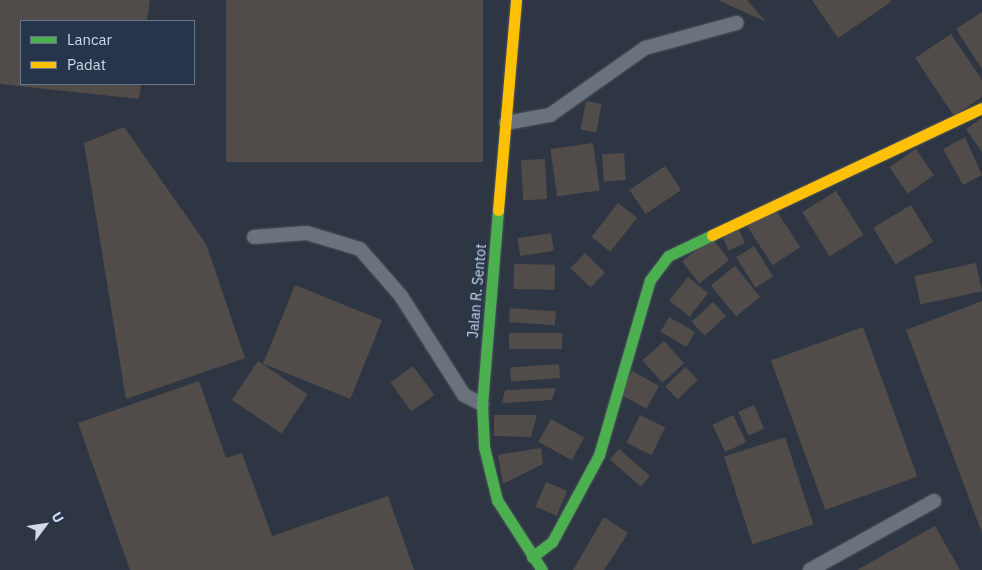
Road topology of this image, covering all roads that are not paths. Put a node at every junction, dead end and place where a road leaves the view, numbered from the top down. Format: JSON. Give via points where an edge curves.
{"nodes":[{"id":1,"x":516,"y":0,"type":"edge"},
{"id":2,"x":737,"y":23,"type":"dead end"},
{"id":3,"x":982,"y":108,"type":"edge"},
{"id":4,"x":506,"y":123,"type":"junction"},
{"id":5,"x":254,"y":237,"type":"dead end"},
{"id":6,"x":482,"y":404,"type":"junction"},
{"id":7,"x":934,"y":501,"type":"dead end"},
{"id":8,"x":532,"y":557,"type":"junction"},
{"id":9,"x":542,"y":570,"type":"edge"},
{"id":10,"x":810,"y":570,"type":"edge"}],
"edges":[{"from":1,"to":4,"type":"street","name":"Jalan R. Sentot"},
{"from":2,"to":4,"type":"lane","via":[[645,48],[550,115]]},
{"from":3,"to":8,"type":"street","via":[[668,256],[650,280],[599,455],[552,542]]},
{"from":4,"to":6,"type":"street","name":"Jalan R. Sentot"},
{"from":5,"to":6,"type":"lane","via":[[307,233],[360,249],[402,296],[464,395]]},
{"from":6,"to":8,"type":"street","name":"Jalan R. Sentot","via":[[484,447],[498,500]]},
{"from":7,"to":10,"type":"lane"},
{"from":8,"to":9,"type":"street","name":"Jalan R. Sentot"}]}
